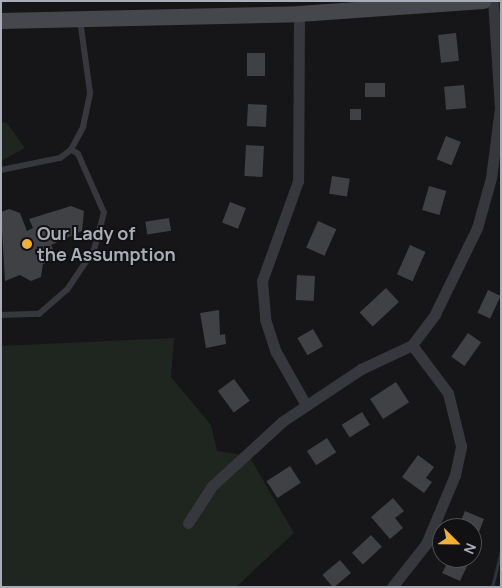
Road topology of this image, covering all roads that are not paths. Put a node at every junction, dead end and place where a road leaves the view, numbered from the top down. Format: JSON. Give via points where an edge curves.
{"nodes":[{"id":1,"x":484,"y":1,"type":"edge"},
{"id":2,"x":493,"y":1,"type":"edge"},
{"id":3,"x":300,"y":14,"type":"junction"},
{"id":4,"x":80,"y":19,"type":"junction"},
{"id":5,"x":1,"y":20,"type":"edge"},
{"id":6,"x":71,"y":150,"type":"junction"},
{"id":7,"x":1,"y":170,"type":"edge"},
{"id":8,"x":1,"y":315,"type":"edge"},
{"id":9,"x":412,"y":345,"type":"junction"},
{"id":10,"x":306,"y":405,"type":"junction"},
{"id":11,"x":188,"y":523,"type":"dead end"},
{"id":12,"x":392,"y":587,"type":"edge"}],
"edges":[{"from":1,"to":3,"type":"main road"},
{"from":2,"to":9,"type":"street","via":[[500,108],[490,178],[477,228],[458,270]]},
{"from":3,"to":4,"type":"main road"},
{"from":3,"to":10,"type":"street","via":[[298,181],[262,281],[265,319],[276,352]]},
{"from":4,"to":5,"type":"main road"},
{"from":4,"to":6,"type":"lane","via":[[90,93],[83,126]]},
{"from":6,"to":7,"type":"lane","via":[[60,158]]},
{"from":6,"to":8,"type":"lane","via":[[78,154],[104,212],[94,250],[67,290],[39,314]]},
{"from":9,"to":10,"type":"street","via":[[360,369]]},
{"from":9,"to":12,"type":"street","via":[[448,393],[461,446],[455,475],[426,544]]},
{"from":10,"to":11,"type":"street","via":[[212,486]]}]}
